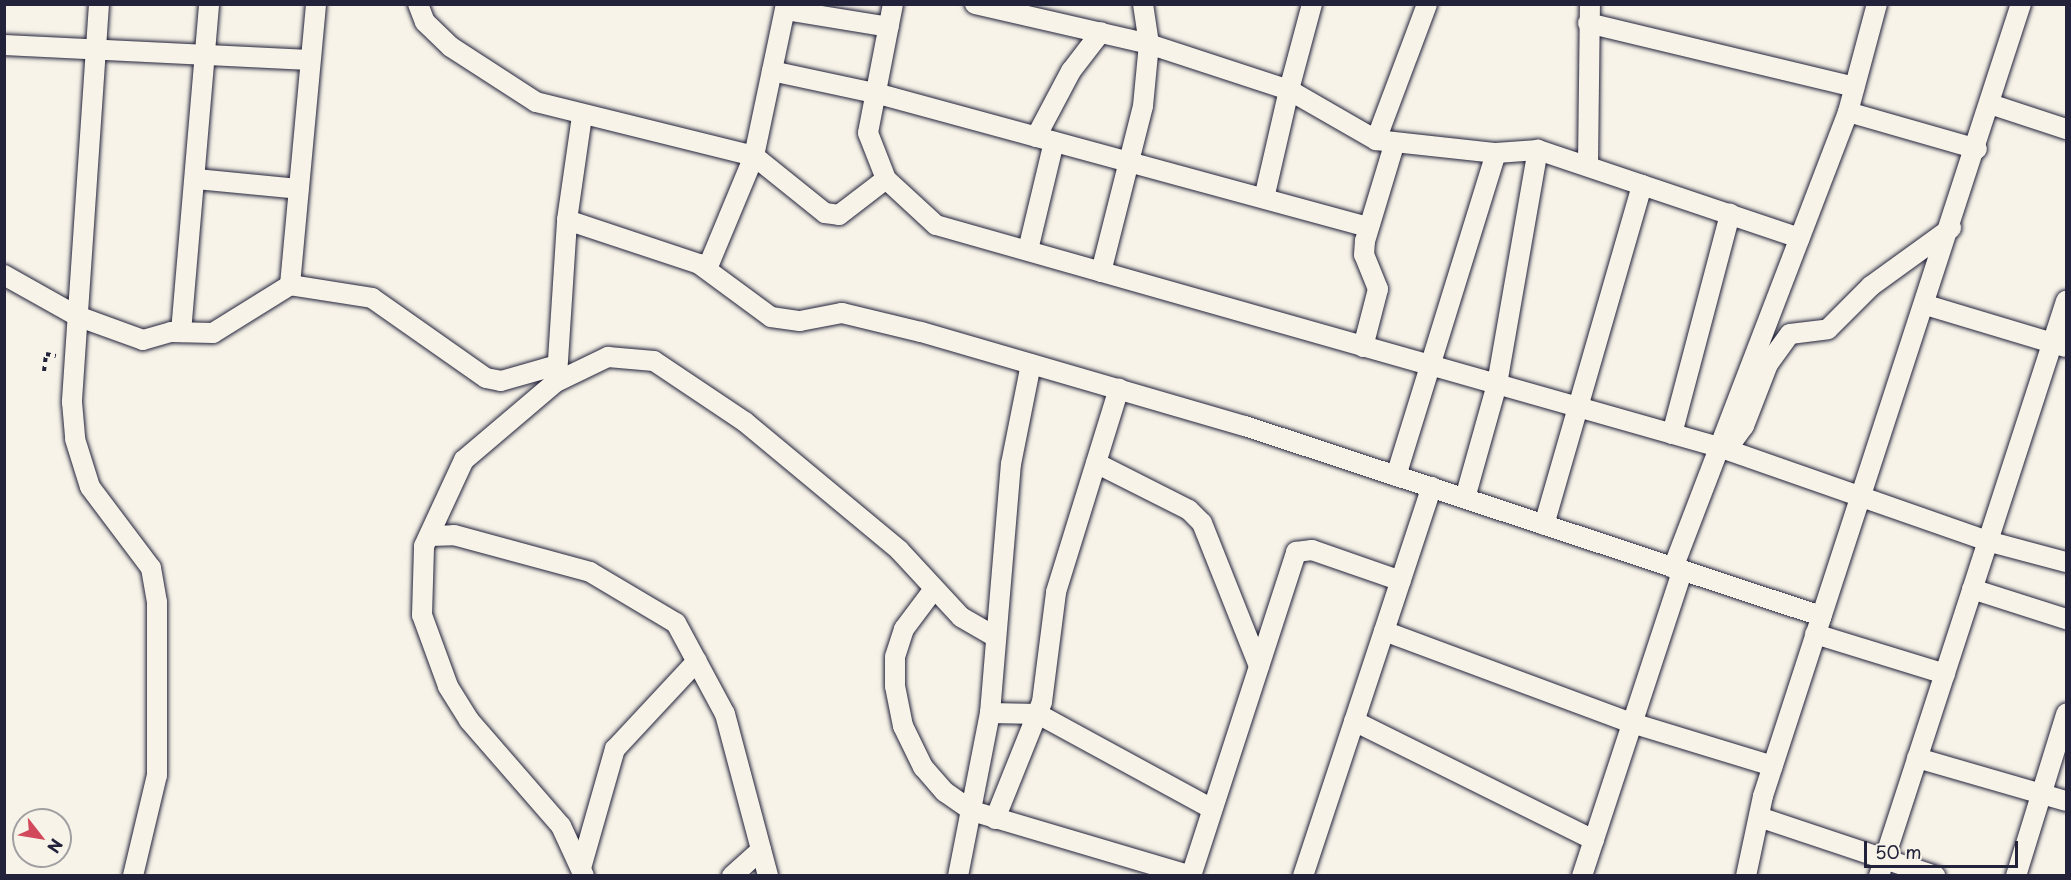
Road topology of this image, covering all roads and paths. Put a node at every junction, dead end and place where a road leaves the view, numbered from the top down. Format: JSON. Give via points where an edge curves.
{"nodes":[{"id":1,"x":99,"y":4,"type":"edge"},
{"id":2,"x":209,"y":4,"type":"edge"},
{"id":3,"x":316,"y":4,"type":"edge"},
{"id":4,"x":418,"y":4,"type":"edge"},
{"id":5,"x":893,"y":4,"type":"edge"},
{"id":6,"x":975,"y":4,"type":"edge"},
{"id":7,"x":1143,"y":4,"type":"edge"},
{"id":8,"x":1312,"y":4,"type":"edge"},
{"id":9,"x":1427,"y":4,"type":"edge"},
{"id":10,"x":1877,"y":4,"type":"edge"},
{"id":11,"x":2021,"y":4,"type":"edge"},
{"id":12,"x":785,"y":7,"type":"edge"},
{"id":13,"x":1589,"y":14,"type":"edge"},
{"id":14,"x":890,"y":27,"type":"junction"},
{"id":15,"x":1101,"y":32,"type":"junction"},
{"id":16,"x":1149,"y":44,"type":"junction"},
{"id":17,"x":4,"y":45,"type":"edge"},
{"id":18,"x":94,"y":50,"type":"junction"},
{"id":19,"x":207,"y":55,"type":"junction"},
{"id":20,"x":310,"y":60,"type":"junction"},
{"id":21,"x":772,"y":71,"type":"junction"},
{"id":22,"x":1854,"y":87,"type":"junction"},
{"id":23,"x":1289,"y":90,"type":"junction"},
{"id":24,"x":879,"y":94,"type":"junction"},
{"id":25,"x":1990,"y":104,"type":"junction"},
{"id":26,"x":1848,"y":112,"type":"junction"},
{"id":27,"x":582,"y":117,"type":"junction"},
{"id":28,"x":2067,"y":129,"type":"edge"},
{"id":29,"x":1045,"y":139,"type":"junction"},
{"id":30,"x":1385,"y":142,"type":"junction"},
{"id":31,"x":1977,"y":149,"type":"junction"},
{"id":32,"x":1538,"y":150,"type":"junction"},
{"id":33,"x":1496,"y":153,"type":"junction"},
{"id":34,"x":754,"y":156,"type":"junction"},
{"id":35,"x":1129,"y":161,"type":"junction"},
{"id":36,"x":1588,"y":164,"type":"junction"},
{"id":37,"x":196,"y":179,"type":"junction"},
{"id":38,"x":886,"y":179,"type":"junction"},
{"id":39,"x":1642,"y":184,"type":"junction"},
{"id":40,"x":299,"y":189,"type":"junction"},
{"id":41,"x":1264,"y":198,"type":"junction"},
{"id":42,"x":1730,"y":214,"type":"junction"},
{"id":43,"x":567,"y":220,"type":"junction"},
{"id":44,"x":1368,"y":227,"type":"junction"},
{"id":45,"x":1951,"y":228,"type":"junction"},
{"id":46,"x":1800,"y":238,"type":"junction"},
{"id":47,"x":1028,"y":250,"type":"junction"},
{"id":48,"x":707,"y":269,"type":"junction"},
{"id":49,"x":1101,"y":272,"type":"junction"},
{"id":50,"x":4,"y":274,"type":"edge"},
{"id":51,"x":290,"y":285,"type":"junction"},
{"id":52,"x":2067,"y":301,"type":"edge"},
{"id":53,"x":1926,"y":305,"type":"junction"},
{"id":54,"x":77,"y":316,"type":"junction"},
{"id":55,"x":181,"y":332,"type":"junction"},
{"id":56,"x":2060,"y":345,"type":"edge"},
{"id":57,"x":1362,"y":346,"type":"junction"},
{"id":58,"x":1031,"y":364,"type":"junction"},
{"id":59,"x":1429,"y":365,"type":"junction"},
{"id":60,"x":557,"y":373,"type":"junction"},
{"id":61,"x":1497,"y":384,"type":"junction"},
{"id":62,"x":1119,"y":389,"type":"junction"},
{"id":63,"x":1577,"y":407,"type":"junction"},
{"id":64,"x":1672,"y":434,"type":"junction"},
{"id":65,"x":1723,"y":448,"type":"junction"},
{"id":66,"x":1096,"y":463,"type":"junction"},
{"id":67,"x":1396,"y":476,"type":"junction"},
{"id":68,"x":1432,"y":487,"type":"junction"},
{"id":69,"x":1862,"y":494,"type":"junction"},
{"id":70,"x":1465,"y":498,"type":"junction"},
{"id":71,"x":1544,"y":525,"type":"junction"},
{"id":72,"x":430,"y":536,"type":"junction"},
{"id":73,"x":1987,"y":541,"type":"junction"},
{"id":74,"x":2067,"y":562,"type":"edge"},
{"id":75,"x":1677,"y":569,"type":"junction"},
{"id":76,"x":1401,"y":581,"type":"junction"},
{"id":77,"x":934,"y":589,"type":"junction"},
{"id":78,"x":1972,"y":589,"type":"junction"},
{"id":79,"x":2067,"y":619,"type":"edge"},
{"id":80,"x":1818,"y":625,"type":"junction"},
{"id":81,"x":1384,"y":631,"type":"junction"},
{"id":82,"x":994,"y":636,"type":"junction"},
{"id":83,"x":697,"y":662,"type":"junction"},
{"id":84,"x":1258,"y":666,"type":"junction"},
{"id":85,"x":1944,"y":674,"type":"junction"},
{"id":86,"x":990,"y":713,"type":"junction"},
{"id":87,"x":1038,"y":714,"type":"junction"},
{"id":88,"x":2067,"y":714,"type":"edge"},
{"id":89,"x":1354,"y":721,"type":"junction"},
{"id":90,"x":1632,"y":723,"type":"junction"},
{"id":91,"x":1917,"y":758,"type":"junction"},
{"id":92,"x":1773,"y":766,"type":"junction"},
{"id":93,"x":2042,"y":793,"type":"junction"},
{"id":94,"x":2067,"y":801,"type":"edge"},
{"id":95,"x":1212,"y":809,"type":"junction"},
{"id":96,"x":972,"y":811,"type":"junction"},
{"id":97,"x":1759,"y":818,"type":"junction"},
{"id":98,"x":995,"y":819,"type":"junction"},
{"id":99,"x":1594,"y":840,"type":"junction"},
{"id":100,"x":761,"y":850,"type":"junction"},
{"id":101,"x":1882,"y":868,"type":"edge"},
{"id":102,"x":583,"y":872,"type":"edge"},
{"id":103,"x":1192,"y":875,"type":"edge"},
{"id":104,"x":133,"y":876,"type":"edge"},
{"id":105,"x":732,"y":876,"type":"edge"},
{"id":106,"x":768,"y":876,"type":"edge"},
{"id":107,"x":958,"y":876,"type":"edge"},
{"id":108,"x":1303,"y":876,"type":"edge"},
{"id":109,"x":1582,"y":876,"type":"edge"},
{"id":110,"x":1746,"y":876,"type":"edge"},
{"id":111,"x":1935,"y":876,"type":"edge"},
{"id":112,"x":2016,"y":876,"type":"edge"}],
"edges":[{"from":1,"to":18,"type":"street"},
{"from":2,"to":19,"type":"street"},
{"from":3,"to":20,"type":"street"},
{"from":4,"to":27,"type":"street","via":[[425,22],[489,74],[536,102]]},
{"from":5,"to":14,"type":"street"},
{"from":6,"to":15,"type":"street"},
{"from":7,"to":16,"type":"street"},
{"from":8,"to":23,"type":"street"},
{"from":9,"to":30,"type":"street"},
{"from":10,"to":22,"type":"street"},
{"from":11,"to":25,"type":"street"},
{"from":12,"to":14,"type":"street"},
{"from":12,"to":21,"type":"street"},
{"from":13,"to":22,"type":"street"},
{"from":13,"to":36,"type":"street"},
{"from":14,"to":24,"type":"street"},
{"from":15,"to":16,"type":"street"},
{"from":15,"to":29,"type":"street","via":[[1071,71]]},
{"from":16,"to":23,"type":"street"},
{"from":16,"to":35,"type":"street","via":[[1143,106]]},
{"from":17,"to":18,"type":"street"},
{"from":18,"to":19,"type":"street"},
{"from":18,"to":54,"type":"street","via":[[91,178]]},
{"from":19,"to":20,"type":"street"},
{"from":19,"to":37,"type":"street"},
{"from":20,"to":40,"type":"street"},
{"from":21,"to":24,"type":"street"},
{"from":21,"to":34,"type":"street"},
{"from":22,"to":26,"type":"street"},
{"from":23,"to":30,"type":"street"},
{"from":23,"to":41,"type":"street"},
{"from":24,"to":29,"type":"street"},
{"from":24,"to":38,"type":"street","via":[[869,112],[868,133]]},
{"from":25,"to":28,"type":"street"},
{"from":25,"to":31,"type":"street"},
{"from":26,"to":31,"type":"street"},
{"from":26,"to":46,"type":"street"},
{"from":27,"to":34,"type":"street","via":[[677,134]]},
{"from":27,"to":43,"type":"street"},
{"from":29,"to":35,"type":"street"},
{"from":29,"to":47,"type":"street"},
{"from":30,"to":33,"type":"street"},
{"from":30,"to":44,"type":"street"},
{"from":31,"to":45,"type":"street"},
{"from":32,"to":33,"type":"street"},
{"from":32,"to":36,"type":"street"},
{"from":32,"to":61,"type":"street"},
{"from":33,"to":59,"type":"street"},
{"from":34,"to":38,"type":"street","via":[[825,213],[839,215]]},
{"from":34,"to":48,"type":"street"},
{"from":35,"to":41,"type":"street"},
{"from":35,"to":49,"type":"street"},
{"from":36,"to":39,"type":"street"},
{"from":37,"to":40,"type":"street"},
{"from":37,"to":55,"type":"street"},
{"from":38,"to":47,"type":"street","via":[[936,225]]},
{"from":39,"to":42,"type":"street"},
{"from":39,"to":63,"type":"street"},
{"from":40,"to":51,"type":"street"},
{"from":41,"to":44,"type":"street"},
{"from":42,"to":46,"type":"street"},
{"from":42,"to":64,"type":"street"},
{"from":43,"to":48,"type":"street"},
{"from":43,"to":60,"type":"street"},
{"from":44,"to":57,"type":"street","via":[[1364,255],[1378,289]]},
{"from":45,"to":53,"type":"street"},
{"from":45,"to":65,"type":"street","via":[[1871,286],[1828,329],[1790,334],[1768,364],[1744,426]]},
{"from":46,"to":65,"type":"street"},
{"from":47,"to":49,"type":"street"},
{"from":48,"to":58,"type":"street","via":[[771,317],[800,321],[856,315]]},
{"from":49,"to":57,"type":"street"},
{"from":50,"to":54,"type":"street"},
{"from":51,"to":55,"type":"street","via":[[213,333]]},
{"from":51,"to":60,"type":"street","via":[[372,297],[486,378],[501,381]]},
{"from":52,"to":56,"type":"street"},
{"from":53,"to":56,"type":"street"},
{"from":53,"to":69,"type":"street"},
{"from":54,"to":55,"type":"street","via":[[143,339]]},
{"from":54,"to":104,"type":"street","via":[[75,440],[90,488],[151,568],[157,602],[157,775]]},
{"from":56,"to":73,"type":"street"},
{"from":57,"to":59,"type":"street"},
{"from":58,"to":62,"type":"street"},
{"from":58,"to":82,"type":"street","via":[[1011,464]]},
{"from":59,"to":61,"type":"street"},
{"from":59,"to":67,"type":"street"},
{"from":60,"to":72,"type":"street","via":[[464,460]]},
{"from":60,"to":77,"type":"street","via":[[608,357],[654,360],[745,422],[899,550]]},
{"from":61,"to":63,"type":"street"},
{"from":61,"to":70,"type":"street"},
{"from":62,"to":66,"type":"street"},
{"from":62,"to":67,"type":"street"},
{"from":63,"to":64,"type":"street"},
{"from":63,"to":71,"type":"street"},
{"from":64,"to":65,"type":"street"},
{"from":65,"to":69,"type":"street"},
{"from":65,"to":75,"type":"street"},
{"from":66,"to":84,"type":"street","via":[[1189,510],[1202,523]]},
{"from":66,"to":87,"type":"street","via":[[1056,592]]},
{"from":67,"to":68,"type":"street"},
{"from":68,"to":70,"type":"street"},
{"from":68,"to":76,"type":"street"},
{"from":69,"to":73,"type":"street"},
{"from":69,"to":80,"type":"street"},
{"from":70,"to":71,"type":"street"},
{"from":71,"to":75,"type":"street"},
{"from":72,"to":83,"type":"street","via":[[454,535],[590,572],[676,623]]},
{"from":72,"to":102,"type":"street","via":[[421,557],[422,615],[448,686],[494,752],[561,826]]},
{"from":73,"to":74,"type":"street"},
{"from":73,"to":78,"type":"street"},
{"from":75,"to":80,"type":"street"},
{"from":75,"to":90,"type":"street"},
{"from":76,"to":81,"type":"street"},
{"from":76,"to":84,"type":"street","via":[[1312,550],[1296,552]]},
{"from":77,"to":82,"type":"street","via":[[961,617]]},
{"from":77,"to":96,"type":"street","via":[[904,629],[895,657],[895,686],[903,726],[923,767]]},
{"from":78,"to":79,"type":"street"},
{"from":78,"to":85,"type":"street"},
{"from":80,"to":85,"type":"street"},
{"from":80,"to":92,"type":"street"},
{"from":81,"to":89,"type":"street"},
{"from":81,"to":90,"type":"street"},
{"from":82,"to":86,"type":"street"},
{"from":83,"to":100,"type":"street","via":[[725,714]]},
{"from":83,"to":102,"type":"street","via":[[615,749]]},
{"from":84,"to":95,"type":"street"},
{"from":85,"to":91,"type":"street"},
{"from":86,"to":87,"type":"street"},
{"from":86,"to":96,"type":"street"},
{"from":87,"to":95,"type":"street"},
{"from":87,"to":98,"type":"street"},
{"from":88,"to":93,"type":"street"},
{"from":89,"to":99,"type":"street"},
{"from":89,"to":108,"type":"street"},
{"from":90,"to":92,"type":"street"},
{"from":90,"to":99,"type":"street"},
{"from":91,"to":93,"type":"street"},
{"from":91,"to":101,"type":"street"},
{"from":92,"to":97,"type":"street"},
{"from":93,"to":94,"type":"street"},
{"from":93,"to":112,"type":"street"},
{"from":95,"to":103,"type":"street"},
{"from":96,"to":98,"type":"street"},
{"from":96,"to":107,"type":"street"},
{"from":97,"to":101,"type":"street"},
{"from":97,"to":110,"type":"street"},
{"from":98,"to":103,"type":"street"},
{"from":99,"to":109,"type":"street"},
{"from":100,"to":105,"type":"street"},
{"from":100,"to":106,"type":"street"},
{"from":101,"to":111,"type":"street"}]}
